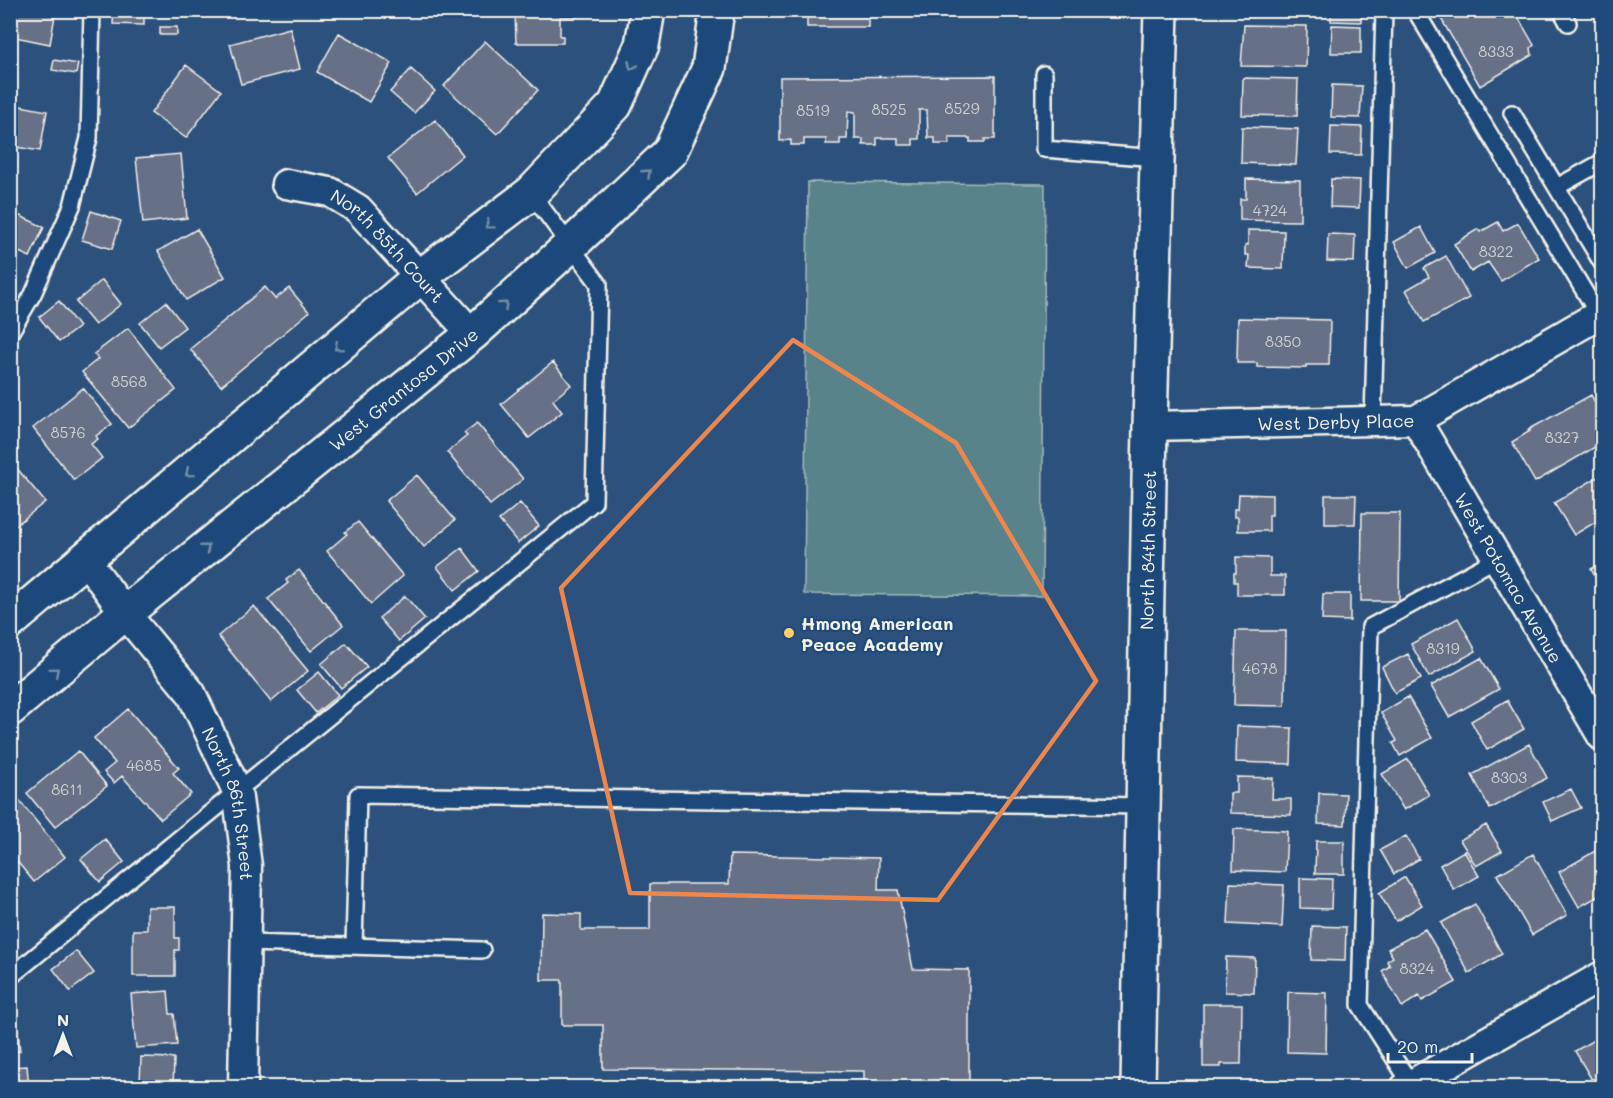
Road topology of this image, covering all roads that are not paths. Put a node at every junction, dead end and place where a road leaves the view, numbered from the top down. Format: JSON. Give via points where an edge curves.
{"nodes":[{"id":1,"x":92,"y":10,"type":"edge"},
{"id":2,"x":648,"y":10,"type":"edge"},
{"id":3,"x":717,"y":10,"type":"edge"},
{"id":4,"x":1161,"y":10,"type":"edge"},
{"id":5,"x":1384,"y":10,"type":"edge"},
{"id":6,"x":1415,"y":10,"type":"edge"},
{"id":7,"x":1044,"y":74,"type":"dead end"},
{"id":8,"x":1512,"y":112,"type":"dead end"},
{"id":9,"x":1157,"y":158,"type":"junction"},
{"id":10,"x":1602,"y":162,"type":"edge"},
{"id":11,"x":286,"y":184,"type":"dead end"},
{"id":12,"x":1557,"y":187,"type":"junction"},
{"id":13,"x":531,"y":193,"type":"junction"},
{"id":14,"x":571,"y":245,"type":"junction"},
{"id":15,"x":1602,"y":263,"type":"edge"},
{"id":16,"x":420,"y":277,"type":"junction"},
{"id":17,"x":1601,"y":317,"type":"edge"},
{"id":18,"x":10,"y":333,"type":"edge"},
{"id":19,"x":472,"y":334,"type":"junction"},
{"id":20,"x":1416,"y":420,"type":"junction"},
{"id":21,"x":1372,"y":421,"type":"junction"},
{"id":22,"x":1150,"y":426,"type":"junction"},
{"id":23,"x":1498,"y":558,"type":"junction"},
{"id":24,"x":86,"y":560,"type":"junction"},
{"id":25,"x":125,"y":613,"type":"junction"},
{"id":26,"x":10,"y":622,"type":"edge"},
{"id":27,"x":10,"y":709,"type":"edge"},
{"id":28,"x":1602,"y":736,"type":"edge"},
{"id":29,"x":237,"y":791,"type":"junction"},
{"id":30,"x":1143,"y":807,"type":"junction"},
{"id":31,"x":245,"y":942,"type":"junction"},
{"id":32,"x":354,"y":946,"type":"junction"},
{"id":33,"x":482,"y":950,"type":"dead end"},
{"id":34,"x":1602,"y":976,"type":"edge"},
{"id":35,"x":10,"y":977,"type":"edge"},
{"id":36,"x":1408,"y":1086,"type":"edge"},
{"id":37,"x":243,"y":1088,"type":"edge"},
{"id":38,"x":1138,"y":1088,"type":"edge"}],
"edges":[{"from":1,"to":18,"type":"lane","via":[[89,138],[72,206],[33,294]]},
{"from":2,"to":13,"type":"street","one_way":true,"via":[[642,45],[615,105]]},
{"from":14,"to":3,"type":"street","name":"West Grantosa Drive","one_way":true,"via":[[670,152],[709,68]]},
{"from":4,"to":9,"type":"street","name":"North 84th Street"},
{"from":5,"to":21,"type":"lane"},
{"from":6,"to":17,"type":"lane"},
{"from":7,"to":9,"type":"lane","via":[[1044,149]]},
{"from":8,"to":12,"type":"lane"},
{"from":9,"to":22,"type":"street","name":"North 84th Street"},
{"from":10,"to":12,"type":"lane"},
{"from":11,"to":16,"type":"street","name":"North 85th Court","via":[[330,192],[358,209]]},
{"from":12,"to":15,"type":"lane"},
{"from":13,"to":14,"type":"lane"},
{"from":13,"to":16,"type":"street","one_way":true},
{"from":19,"to":14,"type":"street","name":"West Grantosa Drive","one_way":true},
{"from":14,"to":29,"type":"lane","via":[[599,284],[594,502]]},
{"from":16,"to":19,"type":"street","name":"North 85th Court"},
{"from":16,"to":24,"type":"street","one_way":true},
{"from":17,"to":20,"type":"street","name":"West Derby Place"},
{"from":25,"to":19,"type":"street","name":"West Grantosa Drive","one_way":true},
{"from":20,"to":21,"type":"street","name":"West Derby Place"},
{"from":20,"to":23,"type":"street","name":"West Potomac Avenue"},
{"from":21,"to":22,"type":"street","name":"West Derby Place"},
{"from":22,"to":30,"type":"street","name":"North 84th Street"},
{"from":23,"to":28,"type":"street","name":"West Potomac Avenue"},
{"from":23,"to":36,"type":"lane","via":[[1370,627],[1360,1005]]},
{"from":24,"to":25,"type":"street","name":"North 86th Street"},
{"from":24,"to":26,"type":"street"},
{"from":27,"to":25,"type":"street","name":"West Grantosa Drive","one_way":true},
{"from":25,"to":29,"type":"street","name":"North 86th Street","via":[[190,693]]},
{"from":29,"to":31,"type":"street","name":"North 86th Street","via":[[247,866]]},
{"from":29,"to":35,"type":"lane"},
{"from":30,"to":32,"type":"lane","via":[[358,795]]},
{"from":30,"to":38,"type":"street","name":"North 84th Street"},
{"from":31,"to":32,"type":"lane"},
{"from":31,"to":37,"type":"street","name":"North 86th Street"},
{"from":32,"to":33,"type":"lane"},
{"from":34,"to":36,"type":"street"}]}
